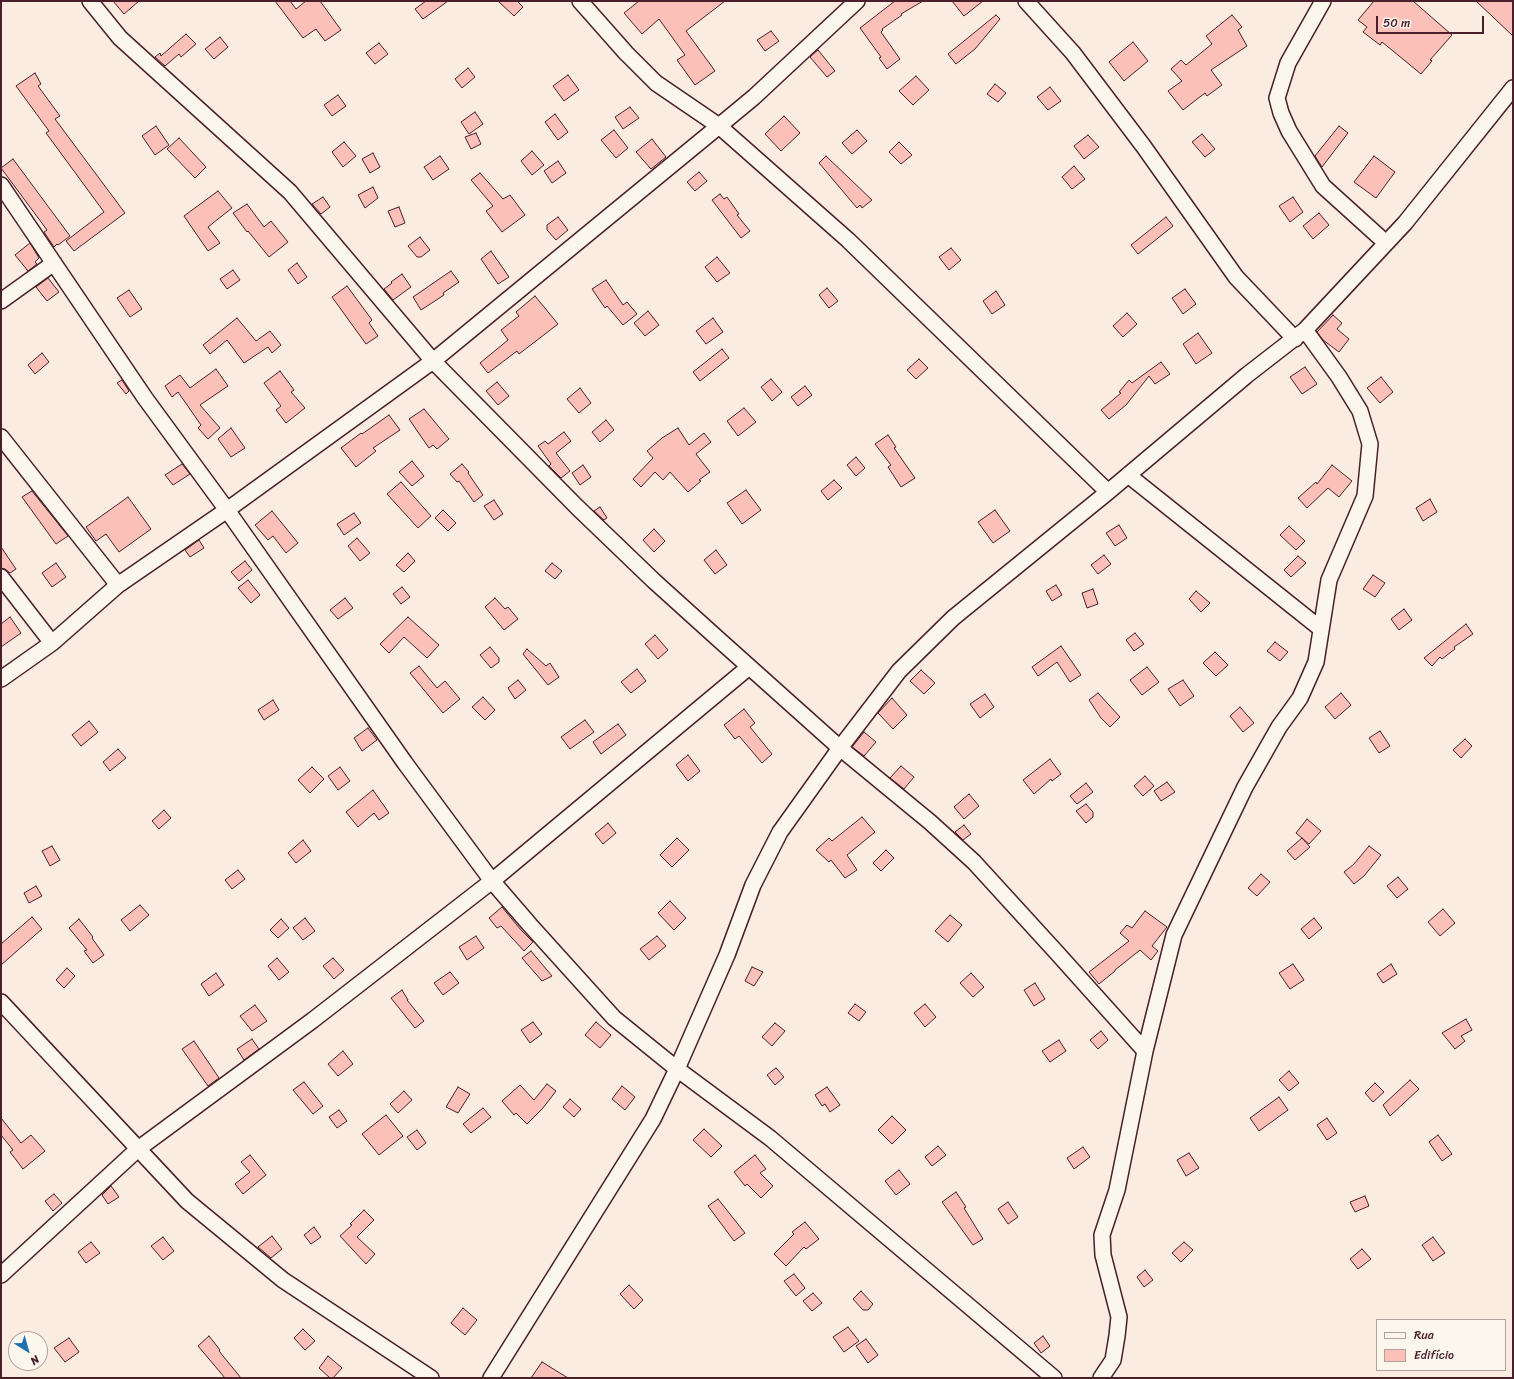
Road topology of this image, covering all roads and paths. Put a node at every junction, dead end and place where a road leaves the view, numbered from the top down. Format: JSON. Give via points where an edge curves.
{"nodes":[{"id":1,"x":90,"y":1,"type":"edge"},
{"id":2,"x":580,"y":1,"type":"edge"},
{"id":3,"x":858,"y":1,"type":"edge"},
{"id":4,"x":1026,"y":1,"type":"edge"},
{"id":5,"x":1322,"y":1,"type":"edge"},
{"id":6,"x":1513,"y":88,"type":"edge"},
{"id":7,"x":719,"y":126,"type":"junction"},
{"id":8,"x":1,"y":185,"type":"edge"},
{"id":9,"x":1386,"y":243,"type":"junction"},
{"id":10,"x":54,"y":263,"type":"junction"},
{"id":11,"x":1,"y":301,"type":"edge"},
{"id":12,"x":1300,"y":334,"type":"junction"},
{"id":13,"x":433,"y":360,"type":"junction"},
{"id":14,"x":1,"y":437,"type":"edge"},
{"id":15,"x":1128,"y":475,"type":"junction"},
{"id":16,"x":1108,"y":492,"type":"junction"},
{"id":17,"x":227,"y":510,"type":"junction"},
{"id":18,"x":1,"y":577,"type":"edge"},
{"id":19,"x":118,"y":585,"type":"junction"},
{"id":20,"x":1321,"y":629,"type":"junction"},
{"id":21,"x":52,"y":643,"type":"junction"},
{"id":22,"x":749,"y":667,"type":"junction"},
{"id":23,"x":1,"y":679,"type":"edge"},
{"id":24,"x":840,"y":748,"type":"junction"},
{"id":25,"x":492,"y":881,"type":"junction"},
{"id":26,"x":1,"y":1002,"type":"edge"},
{"id":27,"x":1145,"y":1051,"type":"junction"},
{"id":28,"x":677,"y":1069,"type":"junction"},
{"id":29,"x":138,"y":1149,"type":"junction"},
{"id":30,"x":1,"y":1275,"type":"edge"},
{"id":31,"x":431,"y":1378,"type":"edge"},
{"id":32,"x":491,"y":1378,"type":"edge"},
{"id":33,"x":1054,"y":1378,"type":"edge"},
{"id":34,"x":1101,"y":1378,"type":"edge"}],
"edges":[{"from":1,"to":13,"type":"street","via":[[120,38],[290,192]]},
{"from":2,"to":7,"type":"street","via":[[656,83]]},
{"from":3,"to":7,"type":"street"},
{"from":4,"to":12,"type":"street","via":[[1073,52],[1236,277]]},
{"from":5,"to":9,"type":"street","via":[[1288,63],[1277,98],[1289,131],[1322,186]]},
{"from":6,"to":9,"type":"street","via":[[1406,223]]},
{"from":7,"to":13,"type":"street"},
{"from":7,"to":16,"type":"street","via":[[848,240]]},
{"from":8,"to":10,"type":"street"},
{"from":9,"to":12,"type":"street"},
{"from":10,"to":11,"type":"street"},
{"from":10,"to":17,"type":"street","via":[[145,398]]},
{"from":12,"to":15,"type":"street"},
{"from":12,"to":20,"type":"street","via":[[1339,378],[1360,411],[1370,444],[1365,496],[1329,580]]},
{"from":13,"to":17,"type":"street"},
{"from":13,"to":22,"type":"street","via":[[577,508]]},
{"from":14,"to":19,"type":"street"},
{"from":15,"to":16,"type":"street"},
{"from":15,"to":20,"type":"street"},
{"from":16,"to":24,"type":"street","via":[[953,618],[899,671]]},
{"from":17,"to":19,"type":"street"},
{"from":17,"to":25,"type":"street","via":[[400,757]]},
{"from":18,"to":21,"type":"street"},
{"from":19,"to":21,"type":"street"},
{"from":20,"to":27,"type":"street","via":[[1316,662],[1300,698],[1279,728],[1245,787],[1174,935]]},
{"from":21,"to":23,"type":"street"},
{"from":22,"to":24,"type":"street"},
{"from":22,"to":25,"type":"street"},
{"from":24,"to":27,"type":"street","via":[[974,862]]},
{"from":24,"to":28,"type":"street","via":[[780,832],[753,885],[727,955]]},
{"from":25,"to":28,"type":"street","via":[[614,1018]]},
{"from":25,"to":29,"type":"street","via":[[313,1020]]},
{"from":26,"to":29,"type":"street"},
{"from":27,"to":34,"type":"street","via":[[1117,1190],[1102,1235],[1103,1256],[1119,1317],[1113,1360]]},
{"from":28,"to":32,"type":"street","via":[[653,1119]]},
{"from":28,"to":33,"type":"street","via":[[770,1138]]},
{"from":29,"to":30,"type":"street"},
{"from":29,"to":31,"type":"street","via":[[187,1201],[283,1280]]}]}
